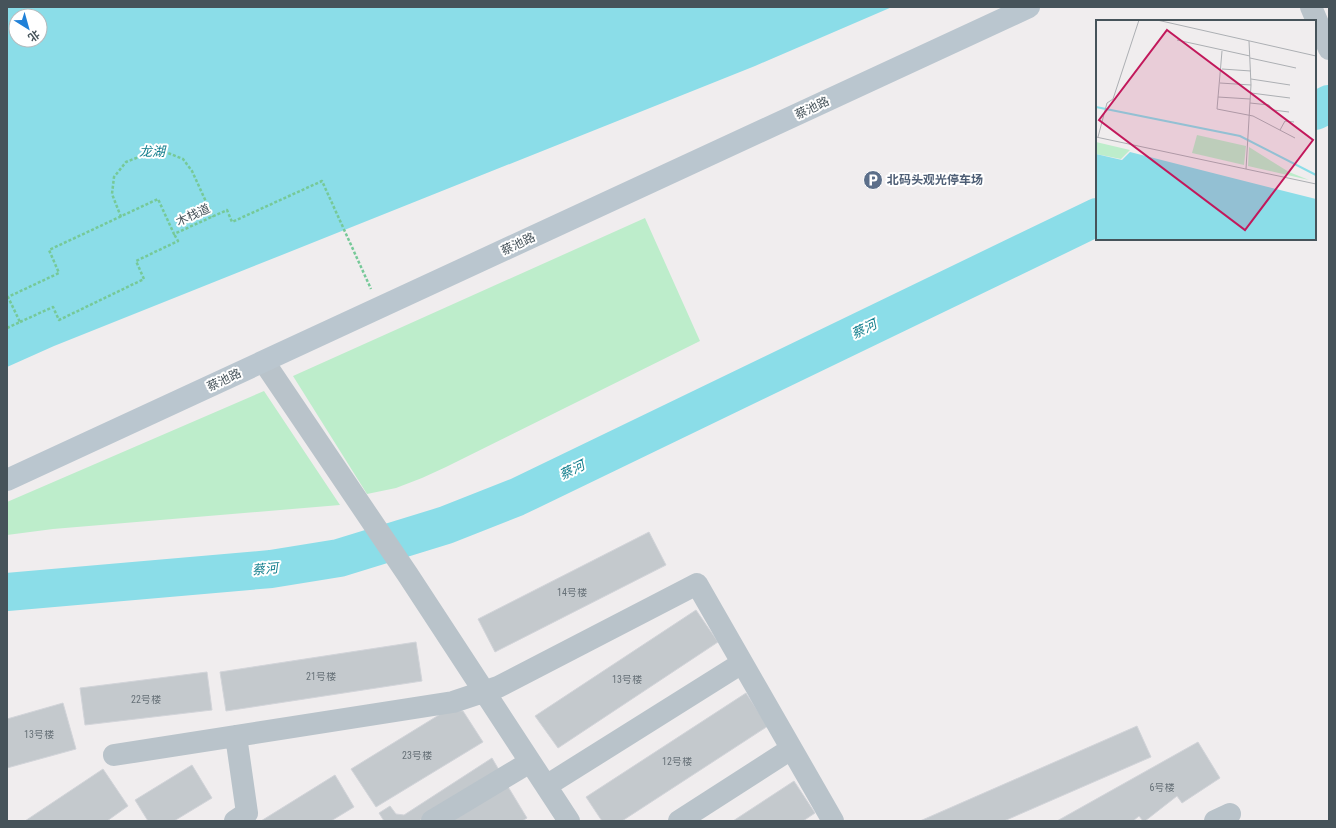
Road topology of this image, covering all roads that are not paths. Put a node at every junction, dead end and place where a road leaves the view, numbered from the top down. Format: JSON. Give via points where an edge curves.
{"nodes":[{"id":1,"x":1029,"y":7,"type":"edge"},
{"id":2,"x":1311,"y":7,"type":"edge"},
{"id":3,"x":1329,"y":49,"type":"edge"},
{"id":4,"x":264,"y":362,"type":"junction"},
{"id":5,"x":7,"y":480,"type":"edge"},
{"id":6,"x":742,"y":663,"type":"junction"},
{"id":7,"x":484,"y":692,"type":"junction"},
{"id":8,"x":236,"y":736,"type":"junction"},
{"id":9,"x":791,"y":749,"type":"junction"},
{"id":10,"x":114,"y":754,"type":"dead end"},
{"id":11,"x":530,"y":762,"type":"junction"},
{"id":12,"x":546,"y":786,"type":"junction"},
{"id":13,"x":235,"y":821,"type":"edge"},
{"id":14,"x":432,"y":821,"type":"edge"},
{"id":15,"x":569,"y":821,"type":"edge"},
{"id":16,"x":679,"y":821,"type":"edge"},
{"id":17,"x":833,"y":821,"type":"edge"}],
"edges":[{"from":1,"to":4,"type":"street","name":"蔡池路"},
{"from":2,"to":3,"type":"street"},
{"from":4,"to":5,"type":"street","name":"蔡池路"},
{"from":4,"to":7,"type":"street"},
{"from":6,"to":7,"type":"street","via":[[697,584],[498,688]]},
{"from":6,"to":9,"type":"street"},
{"from":6,"to":12,"type":"street"},
{"from":7,"to":8,"type":"street","via":[[452,702]]},
{"from":7,"to":11,"type":"street"},
{"from":8,"to":10,"type":"street"},
{"from":8,"to":13,"type":"street","via":[[247,813]]},
{"from":9,"to":16,"type":"street"},
{"from":9,"to":17,"type":"street"},
{"from":11,"to":12,"type":"street"},
{"from":11,"to":14,"type":"street"},
{"from":12,"to":15,"type":"street"}]}
